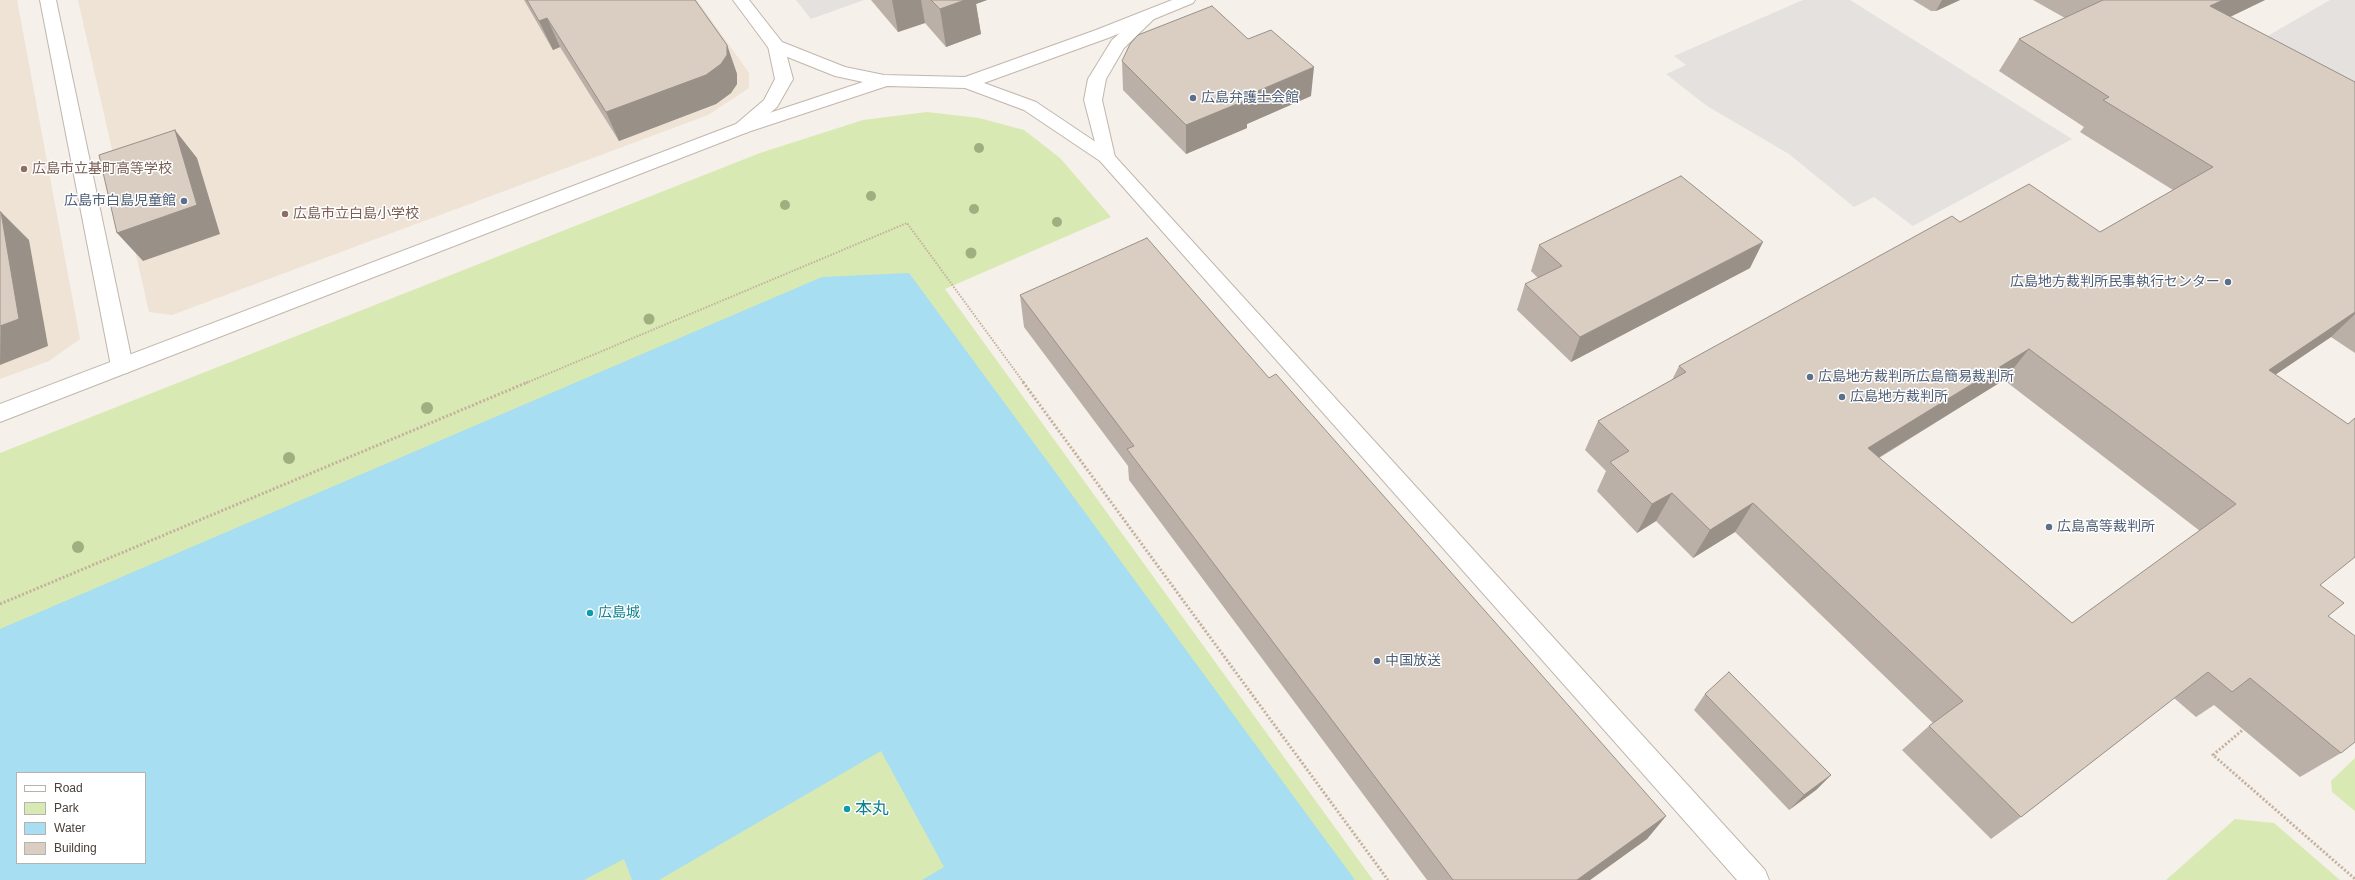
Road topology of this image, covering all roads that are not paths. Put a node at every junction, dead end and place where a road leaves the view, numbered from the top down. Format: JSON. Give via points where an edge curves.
{"nodes":[{"id":1,"x":48,"y":0,"type":"edge"},
{"id":2,"x":741,"y":0,"type":"edge"},
{"id":3,"x":1187,"y":0,"type":"edge"},
{"id":4,"x":1148,"y":17,"type":"junction"},
{"id":5,"x":776,"y":46,"type":"junction"},
{"id":6,"x":884,"y":80,"type":"junction"},
{"id":7,"x":966,"y":83,"type":"junction"},
{"id":8,"x":742,"y":128,"type":"junction"},
{"id":9,"x":1106,"y":157,"type":"junction"},
{"id":10,"x":122,"y":366,"type":"junction"},
{"id":11,"x":0,"y":413,"type":"edge"},
{"id":12,"x":1755,"y":880,"type":"edge"}],
"edges":[{"from":1,"to":10,"type":"street"},
{"from":2,"to":5,"type":"street"},
{"from":3,"to":4,"type":"street"},
{"from":4,"to":7,"type":"street"},
{"from":4,"to":9,"type":"street","via":[[1118,44],[1097,80],[1093,100]]},
{"from":5,"to":6,"type":"street","via":[[841,72]]},
{"from":5,"to":8,"type":"street","via":[[784,79],[771,103]]},
{"from":6,"to":7,"type":"street"},
{"from":6,"to":8,"type":"street"},
{"from":7,"to":9,"type":"street","via":[[1030,106]]},
{"from":8,"to":10,"type":"street"},
{"from":9,"to":12,"type":"street"},
{"from":10,"to":11,"type":"street"}]}
